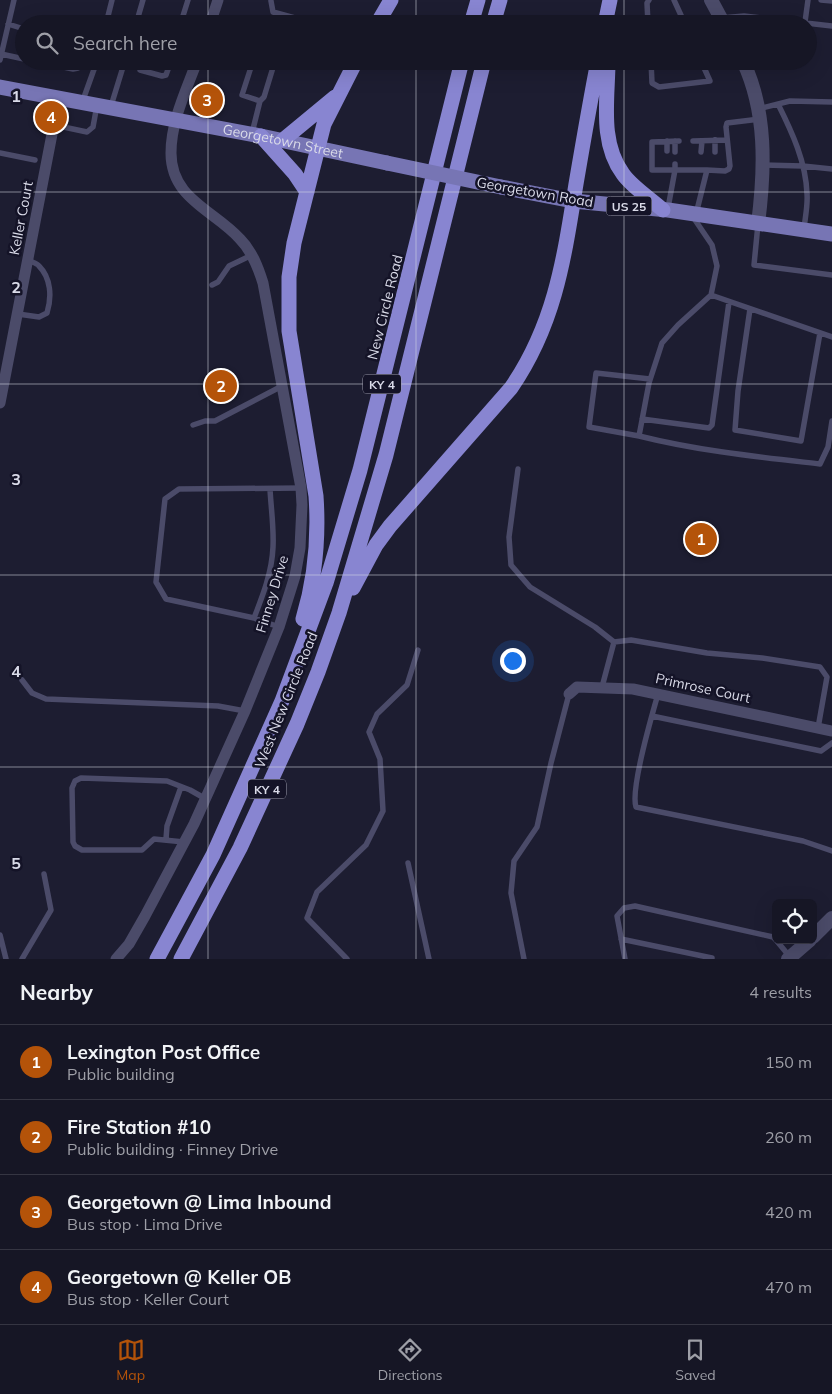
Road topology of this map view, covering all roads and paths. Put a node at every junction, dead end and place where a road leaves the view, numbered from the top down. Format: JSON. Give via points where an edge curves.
{"nodes":[{"id":1,"x":14,"y":0,"type":"edge"},
{"id":2,"x":112,"y":0,"type":"edge"},
{"id":3,"x":143,"y":0,"type":"edge"},
{"id":4,"x":188,"y":0,"type":"edge"},
{"id":5,"x":218,"y":0,"type":"edge"},
{"id":6,"x":270,"y":0,"type":"edge"},
{"id":7,"x":391,"y":0,"type":"edge"},
{"id":8,"x":478,"y":0,"type":"edge"},
{"id":9,"x":500,"y":0,"type":"edge"},
{"id":10,"x":610,"y":0,"type":"edge"},
{"id":11,"x":649,"y":0,"type":"edge"},
{"id":12,"x":674,"y":0,"type":"edge"},
{"id":13,"x":712,"y":0,"type":"edge"},
{"id":14,"x":808,"y":0,"type":"edge"},
{"id":15,"x":821,"y":0,"type":"edge"},
{"id":16,"x":832,"y":1,"type":"edge"},
{"id":17,"x":108,"y":15,"type":"edge"},
{"id":18,"x":139,"y":15,"type":"edge"},
{"id":19,"x":183,"y":15,"type":"edge"},
{"id":20,"x":213,"y":15,"type":"edge"},
{"id":21,"x":284,"y":15,"type":"edge"},
{"id":22,"x":382,"y":15,"type":"edge"},
{"id":23,"x":474,"y":15,"type":"edge"},
{"id":24,"x":496,"y":15,"type":"edge"},
{"id":25,"x":607,"y":15,"type":"edge"},
{"id":26,"x":610,"y":15,"type":"edge"},
{"id":27,"x":648,"y":15,"type":"edge"},
{"id":28,"x":681,"y":15,"type":"edge"},
{"id":29,"x":719,"y":15,"type":"edge"},
{"id":30,"x":806,"y":15,"type":"edge"},
{"id":31,"x":8,"y":24,"type":"junction"},
{"id":32,"x":817,"y":24,"type":"edge"},
{"id":33,"x":15,"y":26,"type":"edge"},
{"id":34,"x":832,"y":26,"type":"edge"},
{"id":35,"x":1,"y":57,"type":"edge"},
{"id":36,"x":15,"y":58,"type":"edge"},
{"id":37,"x":93,"y":70,"type":"edge"},
{"id":38,"x":121,"y":70,"type":"edge"},
{"id":39,"x":140,"y":70,"type":"dead end"},
{"id":40,"x":168,"y":70,"type":"edge"},
{"id":41,"x":193,"y":70,"type":"edge"},
{"id":42,"x":253,"y":70,"type":"edge"},
{"id":43,"x":271,"y":70,"type":"edge"},
{"id":44,"x":351,"y":70,"type":"edge"},
{"id":45,"x":460,"y":70,"type":"edge"},
{"id":46,"x":482,"y":70,"type":"edge"},
{"id":47,"x":596,"y":70,"type":"edge"},
{"id":48,"x":608,"y":70,"type":"edge"},
{"id":49,"x":651,"y":70,"type":"edge"},
{"id":50,"x":705,"y":70,"type":"edge"},
{"id":51,"x":745,"y":70,"type":"edge"},
{"id":52,"x":0,"y":86,"type":"edge"},
{"id":53,"x":338,"y":94,"type":"junction"},
{"id":54,"x":59,"y":98,"type":"junction"},
{"id":55,"x":260,"y":101,"type":"junction"},
{"id":56,"x":82,"y":102,"type":"junction"},
{"id":57,"x":832,"y":102,"type":"edge"},
{"id":58,"x":778,"y":104,"type":"junction"},
{"id":59,"x":104,"y":107,"type":"junction"},
{"id":60,"x":759,"y":114,"type":"junction"},
{"id":61,"x":176,"y":120,"type":"junction"},
{"id":62,"x":54,"y":125,"type":"junction"},
{"id":63,"x":256,"y":135,"type":"junction"},
{"id":64,"x":283,"y":140,"type":"junction"},
{"id":65,"x":702,"y":140,"type":"junction"},
{"id":66,"x":715,"y":140,"type":"junction"},
{"id":67,"x":727,"y":140,"type":"junction"},
{"id":68,"x":667,"y":141,"type":"junction"},
{"id":69,"x":693,"y":141,"type":"dead end"},
{"id":70,"x":317,"y":149,"type":"junction"},
{"id":71,"x":667,"y":151,"type":"dead end"},
{"id":72,"x":675,"y":152,"type":"dead end"},
{"id":73,"x":701,"y":152,"type":"dead end"},
{"id":74,"x":715,"y":152,"type":"dead end"},
{"id":75,"x":0,"y":153,"type":"edge"},
{"id":76,"x":35,"y":160,"type":"dead end"},
{"id":77,"x":387,"y":163,"type":"joint"},
{"id":78,"x":764,"y":165,"type":"junction"},
{"id":79,"x":803,"y":166,"type":"junction"},
{"id":80,"x":675,"y":167,"type":"junction"},
{"id":81,"x":703,"y":168,"type":"junction"},
{"id":82,"x":832,"y":169,"type":"edge"},
{"id":83,"x":307,"y":192,"type":"junction"},
{"id":84,"x":573,"y":200,"type":"junction"},
{"id":85,"x":665,"y":210,"type":"junction"},
{"id":86,"x":694,"y":214,"type":"junction"},
{"id":87,"x":758,"y":224,"type":"junction"},
{"id":88,"x":804,"y":230,"type":"junction"},
{"id":89,"x":832,"y":234,"type":"edge"},
{"id":90,"x":252,"y":255,"type":"junction"},
{"id":91,"x":28,"y":260,"type":"junction"},
{"id":92,"x":832,"y":275,"type":"edge"},
{"id":93,"x":212,"y":285,"type":"dead end"},
{"id":94,"x":711,"y":295,"type":"junction"},
{"id":95,"x":729,"y":302,"type":"junction"},
{"id":96,"x":750,"y":309,"type":"junction"},
{"id":97,"x":18,"y":314,"type":"junction"},
{"id":98,"x":820,"y":333,"type":"junction"},
{"id":99,"x":832,"y":337,"type":"edge"},
{"id":100,"x":650,"y":379,"type":"junction"},
{"id":101,"x":282,"y":386,"type":"junction"},
{"id":102,"x":0,"y":402,"type":"edge"},
{"id":103,"x":642,"y":419,"type":"junction"},
{"id":104,"x":832,"y":420,"type":"edge"},
{"id":105,"x":193,"y":425,"type":"dead end"},
{"id":106,"x":640,"y":436,"type":"junction"},
{"id":107,"x":518,"y":469,"type":"dead end"},
{"id":108,"x":301,"y":488,"type":"junction"},
{"id":109,"x":270,"y":489,"type":"junction"},
{"id":110,"x":339,"y":613,"type":"junction"},
{"id":111,"x":254,"y":618,"type":"junction"},
{"id":112,"x":280,"y":627,"type":"junction"},
{"id":113,"x":614,"y":642,"type":"junction"},
{"id":114,"x":418,"y":650,"type":"dead end"},
{"id":115,"x":22,"y":680,"type":"dead end"},
{"id":116,"x":602,"y":687,"type":"junction"},
{"id":117,"x":569,"y":694,"type":"joint"},
{"id":118,"x":658,"y":694,"type":"junction"},
{"id":119,"x":282,"y":701,"type":"junction"},
{"id":120,"x":245,"y":711,"type":"junction"},
{"id":121,"x":652,"y":716,"type":"junction"},
{"id":122,"x":818,"y":728,"type":"junction"},
{"id":123,"x":832,"y":731,"type":"edge"},
{"id":124,"x":832,"y":743,"type":"edge"},
{"id":125,"x":181,"y":786,"type":"junction"},
{"id":126,"x":206,"y":799,"type":"junction"},
{"id":127,"x":166,"y":839,"type":"junction"},
{"id":128,"x":184,"y":842,"type":"junction"},
{"id":129,"x":832,"y":852,"type":"edge"},
{"id":130,"x":408,"y":863,"type":"dead end"},
{"id":131,"x":44,"y":874,"type":"dead end"},
{"id":132,"x":830,"y":925,"type":"edge"},
{"id":133,"x":817,"y":934,"type":"edge"},
{"id":134,"x":0,"y":935,"type":"edge"},
{"id":135,"x":772,"y":937,"type":"edge"},
{"id":136,"x":621,"y":939,"type":"junction"},
{"id":137,"x":779,"y":944,"type":"edge"},
{"id":138,"x":805,"y":944,"type":"edge"},
{"id":139,"x":712,"y":958,"type":"dead end"},
{"id":140,"x":789,"y":958,"type":"edge"},
{"id":141,"x":6,"y":959,"type":"edge"},
{"id":142,"x":22,"y":959,"type":"edge"},
{"id":143,"x":116,"y":959,"type":"edge"},
{"id":144,"x":157,"y":959,"type":"edge"},
{"id":145,"x":182,"y":959,"type":"edge"},
{"id":146,"x":347,"y":959,"type":"edge"},
{"id":147,"x":429,"y":959,"type":"edge"},
{"id":148,"x":524,"y":959,"type":"edge"},
{"id":149,"x":625,"y":959,"type":"edge"}],
"edges":[{"from":1,"to":31,"type":"lane"},
{"from":2,"to":17,"type":"lane"},
{"from":3,"to":18,"type":"lane"},
{"from":4,"to":19,"type":"lane"},
{"from":5,"to":20,"type":"street"},
{"from":6,"to":21,"type":"lane","via":[[273,12]]},
{"from":7,"to":22,"type":"highway"},
{"from":8,"to":23,"type":"highway"},
{"from":9,"to":24,"type":"highway"},
{"from":10,"to":25,"type":"highway"},
{"from":10,"to":26,"type":"highway"},
{"from":11,"to":27,"type":"lane"},
{"from":12,"to":28,"type":"lane"},
{"from":13,"to":29,"type":"street"},
{"from":14,"to":30,"type":"lane"},
{"from":15,"to":16,"type":"lane"},
{"from":31,"to":33,"type":"lane"},
{"from":31,"to":35,"type":"lane"},
{"from":32,"to":34,"type":"lane"},
{"from":35,"to":36,"type":"lane"},
{"from":37,"to":56,"type":"lane"},
{"from":38,"to":59,"type":"lane"},
{"from":39,"to":40,"type":"lane","via":[[162,76]]},
{"from":41,"to":61,"type":"street","name":"Finney Drive"},
{"from":42,"to":55,"type":"lane","via":[[242,95]]},
{"from":43,"to":55,"type":"lane","via":[[263,100]]},
{"from":44,"to":53,"type":"highway"},
{"from":45,"to":119,"type":"highway","name":"New Circle Road","number":"KY 4","via":[[347,518]]},
{"from":46,"to":110,"type":"highway","number":"KY 4","via":[[386,455]]},
{"from":47,"to":84,"type":"highway"},
{"from":48,"to":85,"type":"highway","via":[[606,126],[610,151],[623,174]]},
{"from":49,"to":50,"type":"lane","via":[[652,83],[659,87],[710,81]]},
{"from":51,"to":60,"type":"street"},
{"from":52,"to":54,"type":"main road","name":"Georgetown Street","number":"US 25"},
{"from":53,"to":64,"type":"highway"},
{"from":53,"to":70,"type":"highway"},
{"from":54,"to":56,"type":"main road","name":"Georgetown Street","number":"US 25"},
{"from":54,"to":62,"type":"street","name":"Keller Court"},
{"from":55,"to":63,"type":"lane"},
{"from":56,"to":59,"type":"main road","name":"Georgetown Street","number":"US 25"},
{"from":57,"to":58,"type":"lane"},
{"from":58,"to":60,"type":"lane"},
{"from":58,"to":79,"type":"lane","via":[[790,127]]},
{"from":59,"to":61,"type":"main road","name":"Georgetown Street","number":"US 25"},
{"from":59,"to":62,"type":"lane","via":[[87,132]]},
{"from":60,"to":67,"type":"lane","via":[[727,123]]},
{"from":60,"to":78,"type":"street"},
{"from":61,"to":63,"type":"main road","name":"Georgetown Street","number":"US 25"},
{"from":61,"to":90,"type":"street","name":"Finney Drive","via":[[171,153],[174,177],[187,194],[241,239]]},
{"from":62,"to":91,"type":"street","name":"Keller Court"},
{"from":63,"to":64,"type":"main road","name":"Georgetown Street","number":"US 25"},
{"from":63,"to":83,"type":"highway","via":[[295,174]]},
{"from":64,"to":70,"type":"main road","name":"Georgetown Street","number":"US 25"},
{"from":65,"to":66,"type":"lane"},
{"from":65,"to":69,"type":"lane"},
{"from":65,"to":73,"type":"lane"},
{"from":66,"to":67,"type":"lane"},
{"from":66,"to":74,"type":"lane"},
{"from":67,"to":81,"type":"lane","via":[[728,170]]},
{"from":68,"to":71,"type":"lane"},
{"from":68,"to":72,"type":"lane","via":[[677,141]]},
{"from":68,"to":80,"type":"lane","via":[[652,142],[652,170]]},
{"from":70,"to":77,"type":"main road","name":"Georgetown Street","number":"US 25"},
{"from":70,"to":83,"type":"highway"},
{"from":75,"to":76,"type":"lane"},
{"from":77,"to":84,"type":"main road","name":"Georgetown Road","number":"US 25","bridge":true},
{"from":78,"to":79,"type":"lane"},
{"from":78,"to":87,"type":"street"},
{"from":79,"to":82,"type":"lane"},
{"from":79,"to":88,"type":"lane","via":[[807,194]]},
{"from":80,"to":81,"type":"lane"},
{"from":80,"to":85,"type":"lane"},
{"from":81,"to":86,"type":"lane"},
{"from":83,"to":119,"type":"highway","via":[[294,243],[288,307],[292,355],[316,496],[317,540],[311,593]]},
{"from":84,"to":85,"type":"main road","name":"Georgetown Road","number":"US 25"},
{"from":84,"to":110,"type":"highway","via":[[553,302],[523,371],[496,407],[390,526]]},
{"from":85,"to":86,"type":"main road","name":"Georgetown Road","number":"US 25"},
{"from":86,"to":87,"type":"main road","name":"Georgetown Road","number":"US 25"},
{"from":86,"to":94,"type":"lane","via":[[712,245],[717,266]]},
{"from":87,"to":88,"type":"main road","name":"Georgetown Road","number":"US 25"},
{"from":87,"to":92,"type":"lane","via":[[754,265]]},
{"from":88,"to":89,"type":"main road","name":"Georgetown Road","number":"US 25"},
{"from":90,"to":93,"type":"lane","via":[[229,266]]},
{"from":90,"to":101,"type":"street","name":"Finney Drive","via":[[263,283]]},
{"from":91,"to":97,"type":"street","name":"Keller Court"},
{"from":91,"to":97,"type":"lane","via":[[39,265],[48,281],[51,298],[47,313],[39,317]]},
{"from":94,"to":95,"type":"lane"},
{"from":94,"to":100,"type":"lane","via":[[662,343]]},
{"from":95,"to":96,"type":"lane"},
{"from":95,"to":103,"type":"lane","via":[[712,425],[709,428],[697,427]]},
{"from":96,"to":98,"type":"lane"},
{"from":96,"to":98,"type":"lane","via":[[735,430],[801,441]]},
{"from":97,"to":102,"type":"street","name":"Keller Court"},
{"from":98,"to":99,"type":"lane"},
{"from":100,"to":103,"type":"lane"},
{"from":100,"to":106,"type":"lane","via":[[596,373],[589,427]]},
{"from":101,"to":105,"type":"lane","via":[[216,421]]},
{"from":101,"to":108,"type":"street","name":"Finney Drive"},
{"from":103,"to":106,"type":"lane"},
{"from":104,"to":106,"type":"lane","via":[[828,447],[820,464],[732,454]]},
{"from":107,"to":113,"type":"lane","via":[[509,537],[511,565],[530,587]]},
{"from":108,"to":109,"type":"lane"},
{"from":108,"to":112,"type":"street","name":"Finney Drive","via":[[300,548]]},
{"from":109,"to":111,"type":"lane","via":[[273,546],[270,570]]},
{"from":109,"to":111,"type":"lane","via":[[179,489],[164,499],[156,582],[166,599]]},
{"from":110,"to":145,"type":"highway","name":"West New Circle Road","number":"KY 4","via":[[293,732],[240,848]]},
{"from":111,"to":112,"type":"lane"},
{"from":112,"to":120,"type":"street","name":"Finney Drive"},
{"from":113,"to":116,"type":"lane"},
{"from":113,"to":122,"type":"lane","via":[[631,640],[820,667],[827,677]]},
{"from":114,"to":146,"type":"lane","via":[[407,685],[377,714],[369,732],[380,759],[383,811],[366,846],[317,892],[307,918]]},
{"from":115,"to":120,"type":"lane","via":[[32,693],[46,699],[218,706]]},
{"from":116,"to":117,"type":"street","name":"Primrose Court","via":[[577,687]]},
{"from":116,"to":118,"type":"street","name":"Primrose Court"},
{"from":117,"to":148,"type":"lane","via":[[537,828],[514,861],[511,893]]},
{"from":118,"to":121,"type":"lane"},
{"from":118,"to":122,"type":"street","name":"Primrose Court"},
{"from":119,"to":144,"type":"highway","name":"West New Circle Road","number":"KY 4","via":[[213,855]]},
{"from":120,"to":126,"type":"street","name":"Finney Drive"},
{"from":121,"to":124,"type":"lane","via":[[821,751]]},
{"from":121,"to":129,"type":"lane","via":[[634,800],[636,807],[803,841]]},
{"from":122,"to":123,"type":"street","name":"Primrose Court"},
{"from":125,"to":126,"type":"lane"},
{"from":125,"to":127,"type":"lane","via":[[167,826]]},
{"from":125,"to":127,"type":"lane","via":[[167,781],[81,778],[72,788],[72,842],[82,850],[142,850],[154,839]]},
{"from":126,"to":128,"type":"street","name":"Finney Drive"},
{"from":127,"to":128,"type":"lane"},
{"from":128,"to":143,"type":"street","name":"Finney Drive","via":[[129,944]]},
{"from":130,"to":147,"type":"lane"},
{"from":131,"to":142,"type":"lane","via":[[51,910]]},
{"from":132,"to":133,"type":"street"},
{"from":134,"to":141,"type":"lane"},
{"from":135,"to":136,"type":"lane","via":[[635,906],[624,908],[617,916]]},
{"from":136,"to":139,"type":"lane"},
{"from":136,"to":149,"type":"lane"},
{"from":137,"to":140,"type":"lane"},
{"from":138,"to":140,"type":"street"}]}
